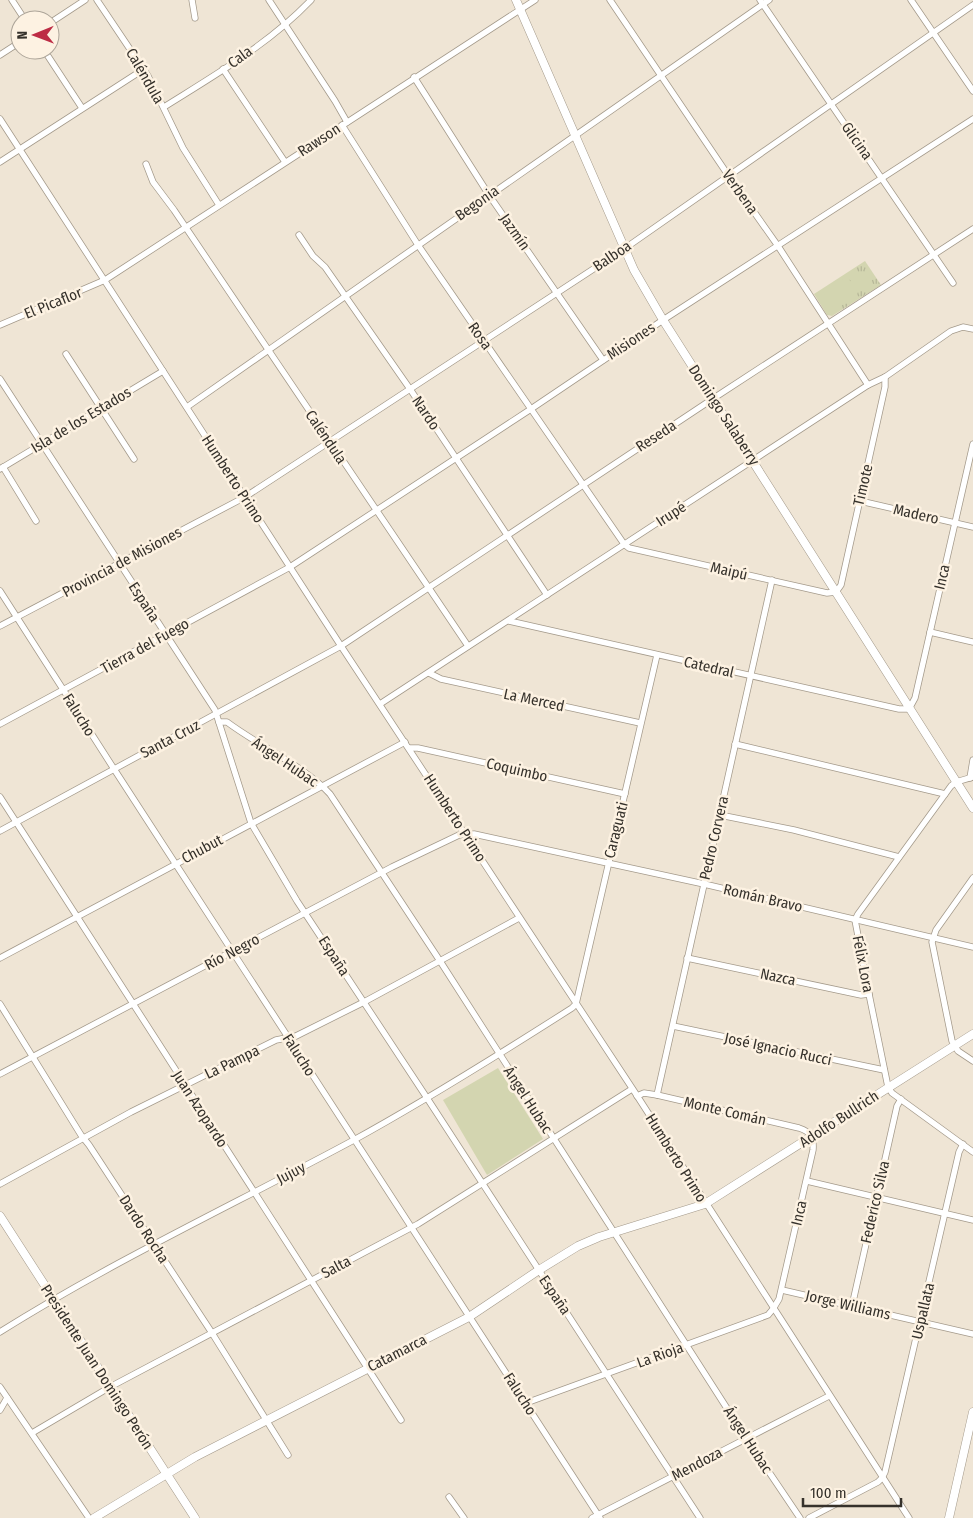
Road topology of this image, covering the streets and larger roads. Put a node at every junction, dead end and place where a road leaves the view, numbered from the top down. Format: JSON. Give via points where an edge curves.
{"nodes":[{"id":1,"x":85,"y":0,"type":"edge"},
{"id":2,"x":98,"y":0,"type":"edge"},
{"id":3,"x":192,"y":0,"type":"edge"},
{"id":4,"x":269,"y":0,"type":"edge"},
{"id":5,"x":311,"y":0,"type":"edge"},
{"id":6,"x":516,"y":0,"type":"edge"},
{"id":7,"x":535,"y":0,"type":"edge"},
{"id":8,"x":610,"y":0,"type":"edge"},
{"id":9,"x":769,"y":0,"type":"edge"},
{"id":10,"x":911,"y":0,"type":"edge"},
{"id":11,"x":761,"y":2,"type":"edge"},
{"id":12,"x":973,"y":5,"type":"edge"},
{"id":13,"x":520,"y":9,"type":"junction"},
{"id":14,"x":60,"y":16,"type":"edge"},
{"id":15,"x":195,"y":18,"type":"dead end"},
{"id":16,"x":286,"y":24,"type":"junction"},
{"id":17,"x":933,"y":32,"type":"junction"},
{"id":18,"x":51,"y":60,"type":"edge"},
{"id":19,"x":144,"y":69,"type":"junction"},
{"id":20,"x":223,"y":69,"type":"junction"},
{"id":21,"x":661,"y":75,"type":"junction"},
{"id":22,"x":414,"y":77,"type":"junction"},
{"id":23,"x":973,"y":91,"type":"edge"},
{"id":24,"x":831,"y":103,"type":"junction"},
{"id":25,"x":164,"y":107,"type":"junction"},
{"id":26,"x":82,"y":108,"type":"junction"},
{"id":27,"x":0,"y":119,"type":"edge"},
{"id":28,"x":973,"y":119,"type":"edge"},
{"id":29,"x":344,"y":123,"type":"junction"},
{"id":30,"x":574,"y":136,"type":"junction"},
{"id":31,"x":20,"y":149,"type":"junction"},
{"id":32,"x":0,"y":162,"type":"edge"},
{"id":33,"x":285,"y":162,"type":"junction"},
{"id":34,"x":146,"y":164,"type":"dead end"},
{"id":35,"x":728,"y":175,"type":"junction"},
{"id":36,"x":882,"y":178,"type":"junction"},
{"id":37,"x":489,"y":195,"type":"junction"},
{"id":38,"x":219,"y":205,"type":"junction"},
{"id":39,"x":186,"y":227,"type":"junction"},
{"id":40,"x":973,"y":229,"type":"edge"},
{"id":41,"x":299,"y":235,"type":"dead end"},
{"id":42,"x":418,"y":245,"type":"junction"},
{"id":43,"x":778,"y":246,"type":"junction"},
{"id":44,"x":624,"y":249,"type":"junction"},
{"id":45,"x":934,"y":254,"type":"junction"},
{"id":46,"x":104,"y":280,"type":"junction"},
{"id":47,"x":953,"y":283,"type":"dead end"},
{"id":48,"x":557,"y":293,"type":"junction"},
{"id":49,"x":345,"y":296,"type":"junction"},
{"id":50,"x":663,"y":320,"type":"junction"},
{"id":51,"x":828,"y":323,"type":"junction"},
{"id":52,"x":0,"y":325,"type":"edge"},
{"id":53,"x":973,"y":329,"type":"edge"},
{"id":54,"x":484,"y":341,"type":"junction"},
{"id":55,"x":268,"y":350,"type":"junction"},
{"id":56,"x":66,"y":354,"type":"dead end"},
{"id":57,"x":603,"y":360,"type":"junction"},
{"id":58,"x":163,"y":371,"type":"junction"},
{"id":59,"x":885,"y":377,"type":"junction"},
{"id":60,"x":0,"y":379,"type":"edge"},
{"id":61,"x":868,"y":385,"type":"junction"},
{"id":62,"x":410,"y":389,"type":"junction"},
{"id":63,"x":714,"y":398,"type":"junction"},
{"id":64,"x":187,"y":407,"type":"junction"},
{"id":65,"x":101,"y":408,"type":"junction"},
{"id":66,"x":531,"y":409,"type":"junction"},
{"id":67,"x":330,"y":442,"type":"junction"},
{"id":68,"x":42,"y":444,"type":"junction"},
{"id":69,"x":973,"y":444,"type":"edge"},
{"id":70,"x":456,"y":458,"type":"junction"},
{"id":71,"x":134,"y":459,"type":"dead end"},
{"id":72,"x":754,"y":460,"type":"junction"},
{"id":73,"x":2,"y":468,"type":"edge"},
{"id":74,"x":582,"y":484,"type":"junction"},
{"id":75,"x":245,"y":497,"type":"junction"},
{"id":76,"x":860,"y":501,"type":"junction"},
{"id":77,"x":376,"y":510,"type":"junction"},
{"id":78,"x":36,"y":521,"type":"dead end"},
{"id":79,"x":955,"y":523,"type":"junction"},
{"id":80,"x":973,"y":527,"type":"edge"},
{"id":81,"x":508,"y":534,"type":"junction"},
{"id":82,"x":624,"y":544,"type":"junction"},
{"id":83,"x":119,"y":564,"type":"junction"},
{"id":84,"x":290,"y":567,"type":"junction"},
{"id":85,"x":772,"y":580,"type":"junction"},
{"id":86,"x":428,"y":586,"type":"junction"},
{"id":87,"x":0,"y":591,"type":"edge"},
{"id":88,"x":836,"y":592,"type":"junction"},
{"id":89,"x":547,"y":595,"type":"junction"},
{"id":90,"x":17,"y":617,"type":"junction"},
{"id":91,"x":508,"y":621,"type":"junction"},
{"id":92,"x":0,"y":626,"type":"edge"},
{"id":93,"x":930,"y":632,"type":"junction"},
{"id":94,"x":166,"y":636,"type":"junction"},
{"id":95,"x":973,"y":642,"type":"edge"},
{"id":96,"x":340,"y":646,"type":"junction"},
{"id":97,"x":468,"y":646,"type":"junction"},
{"id":98,"x":657,"y":655,"type":"junction"},
{"id":99,"x":429,"y":673,"type":"junction"},
{"id":100,"x":751,"y":676,"type":"junction"},
{"id":101,"x":64,"y":690,"type":"junction"},
{"id":102,"x":380,"y":704,"type":"junction"},
{"id":103,"x":909,"y":709,"type":"junction"},
{"id":104,"x":216,"y":714,"type":"junction"},
{"id":105,"x":219,"y":722,"type":"junction"},
{"id":106,"x":640,"y":723,"type":"junction"},
{"id":107,"x":0,"y":724,"type":"edge"},
{"id":108,"x":405,"y":742,"type":"junction"},
{"id":109,"x":735,"y":744,"type":"junction"},
{"id":110,"x":409,"y":748,"type":"junction"},
{"id":111,"x":973,"y":760,"type":"edge"},
{"id":112,"x":114,"y":769,"type":"junction"},
{"id":113,"x":971,"y":777,"type":"edge"},
{"id":114,"x":956,"y":782,"type":"junction"},
{"id":115,"x":322,"y":786,"type":"junction"},
{"id":116,"x":625,"y":794,"type":"junction"},
{"id":117,"x":945,"y":794,"type":"junction"},
{"id":118,"x":0,"y":796,"type":"edge"},
{"id":119,"x":973,"y":808,"type":"edge"},
{"id":120,"x":720,"y":815,"type":"junction"},
{"id":121,"x":17,"y":822,"type":"junction"},
{"id":122,"x":251,"y":823,"type":"junction"},
{"id":123,"x":0,"y":831,"type":"edge"},
{"id":124,"x":465,"y":833,"type":"junction"},
{"id":125,"x":899,"y":857,"type":"junction"},
{"id":126,"x":608,"y":863,"type":"junction"},
{"id":127,"x":175,"y":864,"type":"junction"},
{"id":128,"x":381,"y":873,"type":"junction"},
{"id":129,"x":973,"y":878,"type":"edge"},
{"id":130,"x":704,"y":884,"type":"junction"},
{"id":131,"x":306,"y":914,"type":"junction"},
{"id":132,"x":76,"y":916,"type":"junction"},
{"id":133,"x":519,"y":918,"type":"junction"},
{"id":134,"x":855,"y":920,"type":"junction"},
{"id":135,"x":932,"y":938,"type":"junction"},
{"id":136,"x":973,"y":947,"type":"edge"},
{"id":137,"x":232,"y":952,"type":"junction"},
{"id":138,"x":0,"y":958,"type":"edge"},
{"id":139,"x":687,"y":958,"type":"junction"},
{"id":140,"x":440,"y":961,"type":"junction"},
{"id":141,"x":868,"y":994,"type":"junction"},
{"id":142,"x":364,"y":1002,"type":"junction"},
{"id":143,"x":0,"y":1004,"type":"edge"},
{"id":144,"x":133,"y":1004,"type":"junction"},
{"id":145,"x":576,"y":1004,"type":"junction"},
{"id":146,"x":673,"y":1026,"type":"junction"},
{"id":147,"x":973,"y":1034,"type":"edge"},
{"id":148,"x":288,"y":1037,"type":"junction"},
{"id":149,"x":955,"y":1046,"type":"junction"},
{"id":150,"x":499,"y":1055,"type":"junction"},
{"id":151,"x":33,"y":1057,"type":"junction"},
{"id":152,"x":973,"y":1062,"type":"edge"},
{"id":153,"x":884,"y":1070,"type":"junction"},
{"id":154,"x":0,"y":1074,"type":"edge"},
{"id":155,"x":185,"y":1085,"type":"junction"},
{"id":156,"x":888,"y":1087,"type":"junction"},
{"id":157,"x":632,"y":1089,"type":"junction"},
{"id":158,"x":637,"y":1096,"type":"junction"},
{"id":159,"x":657,"y":1096,"type":"junction"},
{"id":160,"x":427,"y":1098,"type":"junction"},
{"id":161,"x":901,"y":1099,"type":"junction"},
{"id":162,"x":812,"y":1136,"type":"junction"},
{"id":163,"x":553,"y":1138,"type":"junction"},
{"id":164,"x":84,"y":1139,"type":"junction"},
{"id":165,"x":354,"y":1140,"type":"junction"},
{"id":166,"x":963,"y":1144,"type":"junction"},
{"id":167,"x":973,"y":1152,"type":"edge"},
{"id":168,"x":807,"y":1181,"type":"junction"},
{"id":169,"x":482,"y":1183,"type":"junction"},
{"id":170,"x":0,"y":1184,"type":"edge"},
{"id":171,"x":254,"y":1193,"type":"junction"},
{"id":172,"x":876,"y":1198,"type":"junction"},
{"id":173,"x":705,"y":1204,"type":"junction"},
{"id":174,"x":945,"y":1214,"type":"junction"},
{"id":175,"x":0,"y":1216,"type":"edge"},
{"id":176,"x":973,"y":1220,"type":"edge"},
{"id":177,"x":411,"y":1227,"type":"junction"},
{"id":178,"x":614,"y":1232,"type":"junction"},
{"id":179,"x":155,"y":1245,"type":"junction"},
{"id":180,"x":538,"y":1270,"type":"junction"},
{"id":181,"x":310,"y":1280,"type":"junction"},
{"id":182,"x":782,"y":1290,"type":"junction"},
{"id":183,"x":53,"y":1299,"type":"junction"},
{"id":184,"x":852,"y":1306,"type":"junction"},
{"id":185,"x":773,"y":1309,"type":"junction"},
{"id":186,"x":469,"y":1317,"type":"junction"},
{"id":187,"x":921,"y":1322,"type":"junction"},
{"id":188,"x":0,"y":1332,"type":"edge"},
{"id":189,"x":212,"y":1333,"type":"junction"},
{"id":190,"x":973,"y":1334,"type":"edge"},
{"id":191,"x":687,"y":1345,"type":"junction"},
{"id":192,"x":367,"y":1369,"type":"junction"},
{"id":193,"x":608,"y":1374,"type":"junction"},
{"id":194,"x":0,"y":1386,"type":"edge"},
{"id":195,"x":110,"y":1387,"type":"junction"},
{"id":196,"x":829,"y":1396,"type":"junction"},
{"id":197,"x":8,"y":1398,"type":"junction"},
{"id":198,"x":526,"y":1403,"type":"junction"},
{"id":199,"x":0,"y":1410,"type":"edge"},
{"id":200,"x":973,"y":1412,"type":"edge"},
{"id":201,"x":266,"y":1419,"type":"junction"},
{"id":202,"x":401,"y":1420,"type":"dead end"},
{"id":203,"x":32,"y":1433,"type":"junction"},
{"id":204,"x":746,"y":1438,"type":"junction"},
{"id":205,"x":288,"y":1455,"type":"dead end"},
{"id":206,"x":166,"y":1474,"type":"junction"},
{"id":207,"x":674,"y":1477,"type":"junction"},
{"id":208,"x":882,"y":1478,"type":"junction"},
{"id":209,"x":449,"y":1497,"type":"dead end"},
{"id":210,"x":599,"y":1516,"type":"edge"},
{"id":211,"x":88,"y":1518,"type":"edge"},
{"id":212,"x":94,"y":1518,"type":"edge"},
{"id":213,"x":195,"y":1518,"type":"edge"},
{"id":214,"x":464,"y":1518,"type":"edge"},
{"id":215,"x":592,"y":1518,"type":"edge"},
{"id":216,"x":700,"y":1518,"type":"edge"},
{"id":217,"x":800,"y":1518,"type":"edge"},
{"id":218,"x":809,"y":1518,"type":"edge"},
{"id":219,"x":909,"y":1518,"type":"edge"},
{"id":220,"x":949,"y":1518,"type":"edge"}],
"edges":[{"from":1,"to":14,"type":"street"},
{"from":2,"to":19,"type":"street","name":"Caléndula"},
{"from":3,"to":15,"type":"street"},
{"from":4,"to":16,"type":"street","name":"Rosa"},
{"from":5,"to":16,"type":"street","name":"Cala"},
{"from":6,"to":13,"type":"street","name":"Domingo Salaberry"},
{"from":7,"to":13,"type":"street","name":"Rawson"},
{"from":8,"to":21,"type":"street","name":"Verbena"},
{"from":9,"to":11,"type":"street","name":"Begonia"},
{"from":10,"to":17,"type":"street"},
{"from":11,"to":21,"type":"street","name":"Begonia"},
{"from":11,"to":24,"type":"street","name":"Glicina"},
{"from":12,"to":17,"type":"street","name":"Balboa"},
{"from":13,"to":22,"type":"street","name":"Rawson"},
{"from":13,"to":30,"type":"street","name":"Domingo Salaberry"},
{"from":16,"to":20,"type":"street","name":"Cala"},
{"from":16,"to":29,"type":"street","name":"Rosa","via":[[336,101]]},
{"from":17,"to":23,"type":"street"},
{"from":17,"to":24,"type":"street","name":"Balboa"},
{"from":18,"to":26,"type":"street"},
{"from":19,"to":25,"type":"street","name":"Caléndula"},
{"from":19,"to":26,"type":"street"},
{"from":20,"to":25,"type":"street","name":"Cala"},
{"from":20,"to":33,"type":"street"},
{"from":21,"to":30,"type":"street","name":"Begonia"},
{"from":21,"to":35,"type":"street","name":"Verbena"},
{"from":22,"to":29,"type":"street","name":"Rawson"},
{"from":22,"to":37,"type":"street","name":"Jazmín"},
{"from":24,"to":35,"type":"street","name":"Balboa"},
{"from":24,"to":36,"type":"street","name":"Glicina"},
{"from":25,"to":38,"type":"street","name":"Caléndula","via":[[183,148]]},
{"from":26,"to":31,"type":"street"},
{"from":27,"to":31,"type":"street","name":"Humberto Primo"},
{"from":28,"to":36,"type":"street","name":"Misiones"},
{"from":29,"to":33,"type":"street","name":"Rawson"},
{"from":29,"to":42,"type":"street","name":"Rosa"},
{"from":30,"to":37,"type":"street","name":"Begonia"},
{"from":30,"to":44,"type":"street","name":"Domingo Salaberry"},
{"from":31,"to":32,"type":"street"},
{"from":31,"to":46,"type":"street","name":"Humberto Primo"},
{"from":33,"to":38,"type":"street","name":"Rawson"},
{"from":34,"to":39,"type":"street","name":"Caléndula","via":[[153,182]]},
{"from":35,"to":43,"type":"street","name":"Verbena"},
{"from":35,"to":44,"type":"street","name":"Balboa"},
{"from":36,"to":43,"type":"street","name":"Misiones"},
{"from":36,"to":45,"type":"street","name":"Glicina"},
{"from":37,"to":42,"type":"street","name":"Begonia"},
{"from":37,"to":48,"type":"street","name":"Jazmín"},
{"from":38,"to":39,"type":"street","name":"Rawson"},
{"from":39,"to":46,"type":"street","name":"Rawson"},
{"from":39,"to":55,"type":"street","name":"Caléndula"},
{"from":40,"to":45,"type":"street","name":"Reseda"},
{"from":41,"to":49,"type":"street","name":"Nardo"},
{"from":42,"to":49,"type":"street","name":"Begonia"},
{"from":42,"to":54,"type":"street","name":"Rosa"},
{"from":43,"to":50,"type":"street","name":"Misiones"},
{"from":43,"to":51,"type":"street","name":"Verbena"},
{"from":44,"to":48,"type":"street","name":"Balboa"},
{"from":44,"to":50,"type":"street","name":"Domingo Salaberry"},
{"from":45,"to":47,"type":"street","name":"Glicina"},
{"from":45,"to":51,"type":"street","name":"Reseda"},
{"from":46,"to":52,"type":"street","name":"El Picaflor"},
{"from":46,"to":58,"type":"street","name":"Humberto Primo"},
{"from":48,"to":54,"type":"street","name":"Balboa"},
{"from":48,"to":57,"type":"street","name":"Jazmín"},
{"from":49,"to":55,"type":"street","name":"Begonia"},
{"from":49,"to":62,"type":"street","name":"Nardo"},
{"from":50,"to":57,"type":"street","name":"Misiones"},
{"from":50,"to":63,"type":"street","name":"Domingo Salaberry"},
{"from":51,"to":61,"type":"street","name":"Verbena"},
{"from":51,"to":63,"type":"street","name":"Reseda"},
{"from":53,"to":59,"type":"street","name":"Irupé","via":[[964,327],[951,332]]},
{"from":54,"to":62,"type":"street","name":"Balboa"},
{"from":54,"to":66,"type":"street","name":"Rosa"},
{"from":55,"to":64,"type":"street","name":"Begonia"},
{"from":55,"to":67,"type":"street","name":"Caléndula"},
{"from":56,"to":65,"type":"street"},
{"from":57,"to":66,"type":"street","name":"Misiones"},
{"from":58,"to":64,"type":"street","name":"Humberto Primo"},
{"from":58,"to":65,"type":"street","name":"Isla de los Estados"},
{"from":59,"to":61,"type":"street","name":"Irupé"},
{"from":59,"to":76,"type":"street","name":"Timote"},
{"from":60,"to":68,"type":"street","name":"España"},
{"from":61,"to":72,"type":"street","name":"Irupé"},
{"from":62,"to":67,"type":"street","name":"Balboa"},
{"from":62,"to":70,"type":"street","name":"Nardo"},
{"from":63,"to":72,"type":"street","name":"Domingo Salaberry"},
{"from":63,"to":74,"type":"street","name":"Reseda"},
{"from":64,"to":75,"type":"street","name":"Humberto Primo"},
{"from":65,"to":68,"type":"street","name":"Isla de los Estados"},
{"from":65,"to":71,"type":"street"},
{"from":66,"to":70,"type":"street","name":"Misiones"},
{"from":66,"to":74,"type":"street","name":"Rosa"},
{"from":67,"to":75,"type":"street","name":"Balboa"},
{"from":67,"to":77,"type":"street","name":"Caléndula"},
{"from":68,"to":73,"type":"street","name":"Isla de los Estados"},
{"from":68,"to":83,"type":"street","name":"España"},
{"from":69,"to":79,"type":"street","name":"Inca"},
{"from":70,"to":77,"type":"street","name":"Misiones"},
{"from":70,"to":81,"type":"street","name":"Nardo"},
{"from":72,"to":82,"type":"street","name":"Irupé"},
{"from":72,"to":88,"type":"street","name":"Domingo Salaberry"},
{"from":73,"to":78,"type":"street"},
{"from":74,"to":81,"type":"street","name":"Reseda"},
{"from":74,"to":82,"type":"street","name":"Rosa"},
{"from":75,"to":83,"type":"street","name":"Provincia de Misiones"},
{"from":75,"to":84,"type":"street","name":"Humberto Primo"},
{"from":76,"to":79,"type":"street","name":"Madero"},
{"from":76,"to":88,"type":"street","name":"Timote"},
{"from":77,"to":84,"type":"street","name":"Misiones"},
{"from":77,"to":86,"type":"street","name":"Caléndula"},
{"from":79,"to":80,"type":"street","name":"Madero"},
{"from":79,"to":93,"type":"street","name":"Inca"},
{"from":81,"to":86,"type":"street","name":"Reseda"},
{"from":81,"to":89,"type":"street","name":"Nardo"},
{"from":82,"to":85,"type":"street","name":"Maipú","via":[[636,550]]},
{"from":82,"to":89,"type":"street","name":"Irupé"},
{"from":83,"to":90,"type":"street","name":"Provincia de Misiones"},
{"from":83,"to":94,"type":"street","name":"España"},
{"from":84,"to":94,"type":"street","name":"Tierra del Fuego"},
{"from":84,"to":96,"type":"street","name":"Humberto Primo"},
{"from":85,"to":88,"type":"street","name":"Maipú","via":[[827,593]]},
{"from":85,"to":100,"type":"street","name":"Pedro Corvera"},
{"from":86,"to":96,"type":"street","name":"Reseda"},
{"from":86,"to":97,"type":"street","name":"Caléndula"},
{"from":87,"to":90,"type":"street","name":"Falucho"},
{"from":88,"to":103,"type":"street","name":"Domingo Salaberry"},
{"from":89,"to":91,"type":"street","name":"Irupé"},
{"from":90,"to":92,"type":"street","name":"Provincia de Misiones"},
{"from":90,"to":101,"type":"street","name":"Falucho"},
{"from":91,"to":97,"type":"street","name":"Irupé"},
{"from":91,"to":98,"type":"street","name":"Catedral"},
{"from":93,"to":95,"type":"street"},
{"from":93,"to":103,"type":"street","name":"Inca"},
{"from":94,"to":101,"type":"street","name":"Tierra del Fuego"},
{"from":94,"to":104,"type":"street","name":"España"},
{"from":96,"to":102,"type":"street","name":"Humberto Primo"},
{"from":96,"to":104,"type":"street","name":"Santa Cruz"},
{"from":97,"to":99,"type":"street","name":"Irupé"},
{"from":98,"to":100,"type":"street","name":"Catedral"},
{"from":98,"to":106,"type":"street","name":"Caraguati"},
{"from":99,"to":102,"type":"street","name":"Irupé"},
{"from":99,"to":106,"type":"street","name":"La Merced","via":[[441,679]]},
{"from":100,"to":103,"type":"street","name":"Catedral"},
{"from":100,"to":109,"type":"street","name":"Pedro Corvera"},
{"from":101,"to":107,"type":"street","name":"Tierra del Fuego"},
{"from":101,"to":112,"type":"street","name":"Falucho"},
{"from":102,"to":108,"type":"street","name":"Humberto Primo"},
{"from":103,"to":114,"type":"street","name":"Domingo Salaberry"},
{"from":104,"to":105,"type":"street","name":"España"},
{"from":104,"to":112,"type":"street","name":"Santa Cruz"},
{"from":105,"to":115,"type":"street","name":"Ángel Hubac","via":[[227,722]]},
{"from":105,"to":122,"type":"street","name":"España"},
{"from":106,"to":116,"type":"street","name":"Caraguati"},
{"from":108,"to":110,"type":"street","name":"Humberto Primo"},
{"from":108,"to":115,"type":"street","name":"Chubut"},
{"from":109,"to":117,"type":"street"},
{"from":109,"to":120,"type":"street","name":"Pedro Corvera"},
{"from":110,"to":116,"type":"street","name":"Coquimbo"},
{"from":110,"to":124,"type":"street","name":"Humberto Primo"},
{"from":111,"to":113,"type":"street"},
{"from":112,"to":121,"type":"street","name":"Santa Cruz"},
{"from":112,"to":127,"type":"street","name":"Falucho"},
{"from":113,"to":114,"type":"street"},
{"from":114,"to":117,"type":"street","name":"Félix Lora"},
{"from":114,"to":119,"type":"street","name":"Domingo Salaberry"},
{"from":115,"to":122,"type":"street","name":"Chubut"},
{"from":115,"to":128,"type":"street","name":"Ángel Hubac"},
{"from":116,"to":126,"type":"street","name":"Caraguati"},
{"from":117,"to":125,"type":"street","name":"Félix Lora"},
{"from":118,"to":121,"type":"street","name":"Juan Azopardo"},
{"from":120,"to":125,"type":"street"},
{"from":120,"to":130,"type":"street","name":"Pedro Corvera"},
{"from":121,"to":123,"type":"street","name":"Santa Cruz"},
{"from":121,"to":132,"type":"street","name":"Juan Azopardo"},
{"from":122,"to":127,"type":"street","name":"Chubut"},
{"from":122,"to":131,"type":"street","name":"España"},
{"from":124,"to":126,"type":"street","name":"Román Bravo"},
{"from":124,"to":128,"type":"street","name":"Río Negro"},
{"from":124,"to":133,"type":"street","name":"Humberto Primo"},
{"from":125,"to":134,"type":"street","name":"Félix Lora"},
{"from":126,"to":130,"type":"street","name":"Román Bravo"},
{"from":126,"to":145,"type":"street","name":"Caraguati"},
{"from":127,"to":132,"type":"street","name":"Chubut"},
{"from":127,"to":137,"type":"street","name":"Falucho"},
{"from":128,"to":131,"type":"street","name":"Río Negro"},
{"from":128,"to":140,"type":"street","name":"Ángel Hubac"},
{"from":129,"to":135,"type":"street"},
{"from":130,"to":134,"type":"street","name":"Román Bravo"},
{"from":130,"to":139,"type":"street","name":"Pedro Corvera"},
{"from":131,"to":137,"type":"street","name":"Río Negro"},
{"from":131,"to":142,"type":"street","name":"España"},
{"from":132,"to":138,"type":"street","name":"Chubut"},
{"from":132,"to":144,"type":"street","name":"Juan Azopardo"},
{"from":133,"to":140,"type":"street","name":"La Pampa"},
{"from":133,"to":145,"type":"street","name":"Humberto Primo"},
{"from":134,"to":135,"type":"street","name":"Román Bravo"},
{"from":134,"to":141,"type":"street","name":"Félix Lora"},
{"from":135,"to":136,"type":"street","name":"Román Bravo"},
{"from":135,"to":149,"type":"street"},
{"from":137,"to":144,"type":"street","name":"Río Negro"},
{"from":137,"to":148,"type":"street","name":"Falucho"},
{"from":139,"to":141,"type":"street","name":"Nazca","via":[[860,995]]},
{"from":139,"to":146,"type":"street","name":"Pedro Corvera"},
{"from":140,"to":142,"type":"street","name":"La Pampa"},
{"from":140,"to":150,"type":"street","name":"Ángel Hubac"},
{"from":141,"to":153,"type":"street","name":"Félix Lora"},
{"from":142,"to":148,"type":"street","name":"La Pampa"},
{"from":142,"to":160,"type":"street","name":"España"},
{"from":143,"to":151,"type":"street","name":"Dardo Rocha"},
{"from":144,"to":151,"type":"street","name":"Río Negro"},
{"from":144,"to":155,"type":"street","name":"Juan Azopardo"},
{"from":145,"to":150,"type":"street","name":"Jujuy"},
{"from":145,"to":157,"type":"street","name":"Humberto Primo"},
{"from":146,"to":153,"type":"street","name":"José Ignacio Rucci"},
{"from":146,"to":159,"type":"street","name":"Pedro Corvera"},
{"from":147,"to":149,"type":"street","name":"Adolfo Bullrich"},
{"from":148,"to":155,"type":"street","name":"La Pampa"},
{"from":148,"to":165,"type":"street","name":"Falucho"},
{"from":149,"to":152,"type":"street"},
{"from":149,"to":156,"type":"street","name":"Adolfo Bullrich"},
{"from":150,"to":160,"type":"street","name":"Jujuy"},
{"from":150,"to":163,"type":"street","name":"Ángel Hubac"},
{"from":151,"to":154,"type":"street","name":"Río Negro"},
{"from":151,"to":164,"type":"street","name":"Dardo Rocha"},
{"from":153,"to":156,"type":"street","name":"Félix Lora"},
{"from":155,"to":164,"type":"street","name":"La Pampa"},
{"from":155,"to":171,"type":"street","name":"Juan Azopardo"},
{"from":156,"to":161,"type":"street"},
{"from":156,"to":162,"type":"street","name":"Adolfo Bullrich"},
{"from":157,"to":158,"type":"street","name":"Humberto Primo"},
{"from":157,"to":163,"type":"street","name":"Salta"},
{"from":158,"to":159,"type":"street","name":"Monte Comán","via":[[644,1093]]},
{"from":158,"to":173,"type":"street","name":"Humberto Primo"},
{"from":159,"to":162,"type":"street","name":"Monte Comán","via":[[799,1128]]},
{"from":160,"to":165,"type":"street","name":"Jujuy"},
{"from":160,"to":169,"type":"street","name":"España"},
{"from":161,"to":166,"type":"street"},
{"from":161,"to":172,"type":"street","name":"Federico Silva"},
{"from":162,"to":168,"type":"street","name":"Inca","via":[[813,1150]]},
{"from":162,"to":173,"type":"street","name":"Adolfo Bullrich"},
{"from":163,"to":169,"type":"street","name":"Salta"},
{"from":163,"to":178,"type":"street","name":"Ángel Hubac"},
{"from":164,"to":170,"type":"street","name":"La Pampa"},
{"from":164,"to":179,"type":"street","name":"Dardo Rocha"},
{"from":165,"to":171,"type":"street","name":"Jujuy"},
{"from":165,"to":177,"type":"street","name":"Falucho"},
{"from":166,"to":167,"type":"street"},
{"from":166,"to":174,"type":"street","name":"Uspallata"},
{"from":168,"to":172,"type":"street"},
{"from":168,"to":182,"type":"street","name":"Inca"},
{"from":169,"to":177,"type":"street","name":"Salta"},
{"from":169,"to":180,"type":"street","name":"España"},
{"from":171,"to":179,"type":"street","name":"Jujuy"},
{"from":171,"to":181,"type":"street","name":"Juan Azopardo"},
{"from":172,"to":174,"type":"street"},
{"from":172,"to":184,"type":"street","name":"Federico Silva"},
{"from":173,"to":178,"type":"street","name":"Catamarca"},
{"from":173,"to":185,"type":"street","name":"Humberto Primo"},
{"from":174,"to":176,"type":"street"},
{"from":174,"to":187,"type":"street","name":"Uspallata"},
{"from":175,"to":183,"type":"street","name":"Presidente Juan Domingo Perón"},
{"from":177,"to":181,"type":"street","name":"Salta"},
{"from":177,"to":186,"type":"street","name":"Falucho"},
{"from":178,"to":180,"type":"street","name":"Catamarca","via":[[578,1246]]},
{"from":178,"to":191,"type":"street","name":"Ángel Hubac"},
{"from":179,"to":183,"type":"street","name":"Jujuy"},
{"from":179,"to":189,"type":"street","name":"Dardo Rocha"},
{"from":180,"to":186,"type":"street","name":"Catamarca"},
{"from":180,"to":193,"type":"street","name":"España"},
{"from":181,"to":189,"type":"street","name":"Salta"},
{"from":181,"to":192,"type":"street","name":"Juan Azopardo"},
{"from":182,"to":184,"type":"street","name":"Jorge Williams"},
{"from":182,"to":185,"type":"street"},
{"from":183,"to":188,"type":"street","name":"Jujuy"},
{"from":183,"to":195,"type":"street","name":"Presidente Juan Domingo Perón"},
{"from":184,"to":187,"type":"street","name":"Jorge Williams"},
{"from":185,"to":191,"type":"street","name":"La Rioja","via":[[768,1315]]},
{"from":185,"to":196,"type":"street","name":"Humberto Primo"},
{"from":186,"to":192,"type":"street","name":"Catamarca"},
{"from":186,"to":198,"type":"street","name":"Falucho"},
{"from":187,"to":190,"type":"street","name":"Jorge Williams"},
{"from":187,"to":208,"type":"street","name":"Uspallata"},
{"from":189,"to":195,"type":"street","name":"Salta"},
{"from":189,"to":201,"type":"street","name":"Dardo Rocha"},
{"from":191,"to":193,"type":"street","name":"La Rioja"},
{"from":191,"to":204,"type":"street","name":"Ángel Hubac"},
{"from":192,"to":201,"type":"street","name":"Catamarca"},
{"from":192,"to":202,"type":"street","name":"Juan Azopardo"},
{"from":193,"to":198,"type":"street","name":"La Rioja"},
{"from":193,"to":207,"type":"street","name":"España"},
{"from":194,"to":197,"type":"street"},
{"from":195,"to":203,"type":"street","name":"Salta"},
{"from":195,"to":206,"type":"street","name":"Presidente Juan Domingo Perón"},
{"from":196,"to":204,"type":"street","name":"Mendoza"},
{"from":196,"to":208,"type":"street","name":"Humberto Primo"},
{"from":197,"to":199,"type":"street"},
{"from":197,"to":203,"type":"street"},
{"from":198,"to":210,"type":"street","name":"Falucho"},
{"from":200,"to":220,"type":"street"},
{"from":201,"to":205,"type":"street","name":"Dardo Rocha"},
{"from":201,"to":206,"type":"street","name":"Catamarca"},
{"from":203,"to":211,"type":"street"},
{"from":204,"to":207,"type":"street","name":"Mendoza"},
{"from":204,"to":217,"type":"street","name":"Ángel Hubac"},
{"from":206,"to":212,"type":"street","name":"Catamarca"},
{"from":206,"to":213,"type":"street","name":"Presidente Juan Domingo Perón"},
{"from":207,"to":210,"type":"street","name":"Mendoza"},
{"from":207,"to":216,"type":"street","name":"España"},
{"from":208,"to":218,"type":"street"},
{"from":208,"to":219,"type":"street","name":"Humberto Primo"},
{"from":209,"to":214,"type":"street"},
{"from":210,"to":215,"type":"street","name":"Mendoza"}]}
